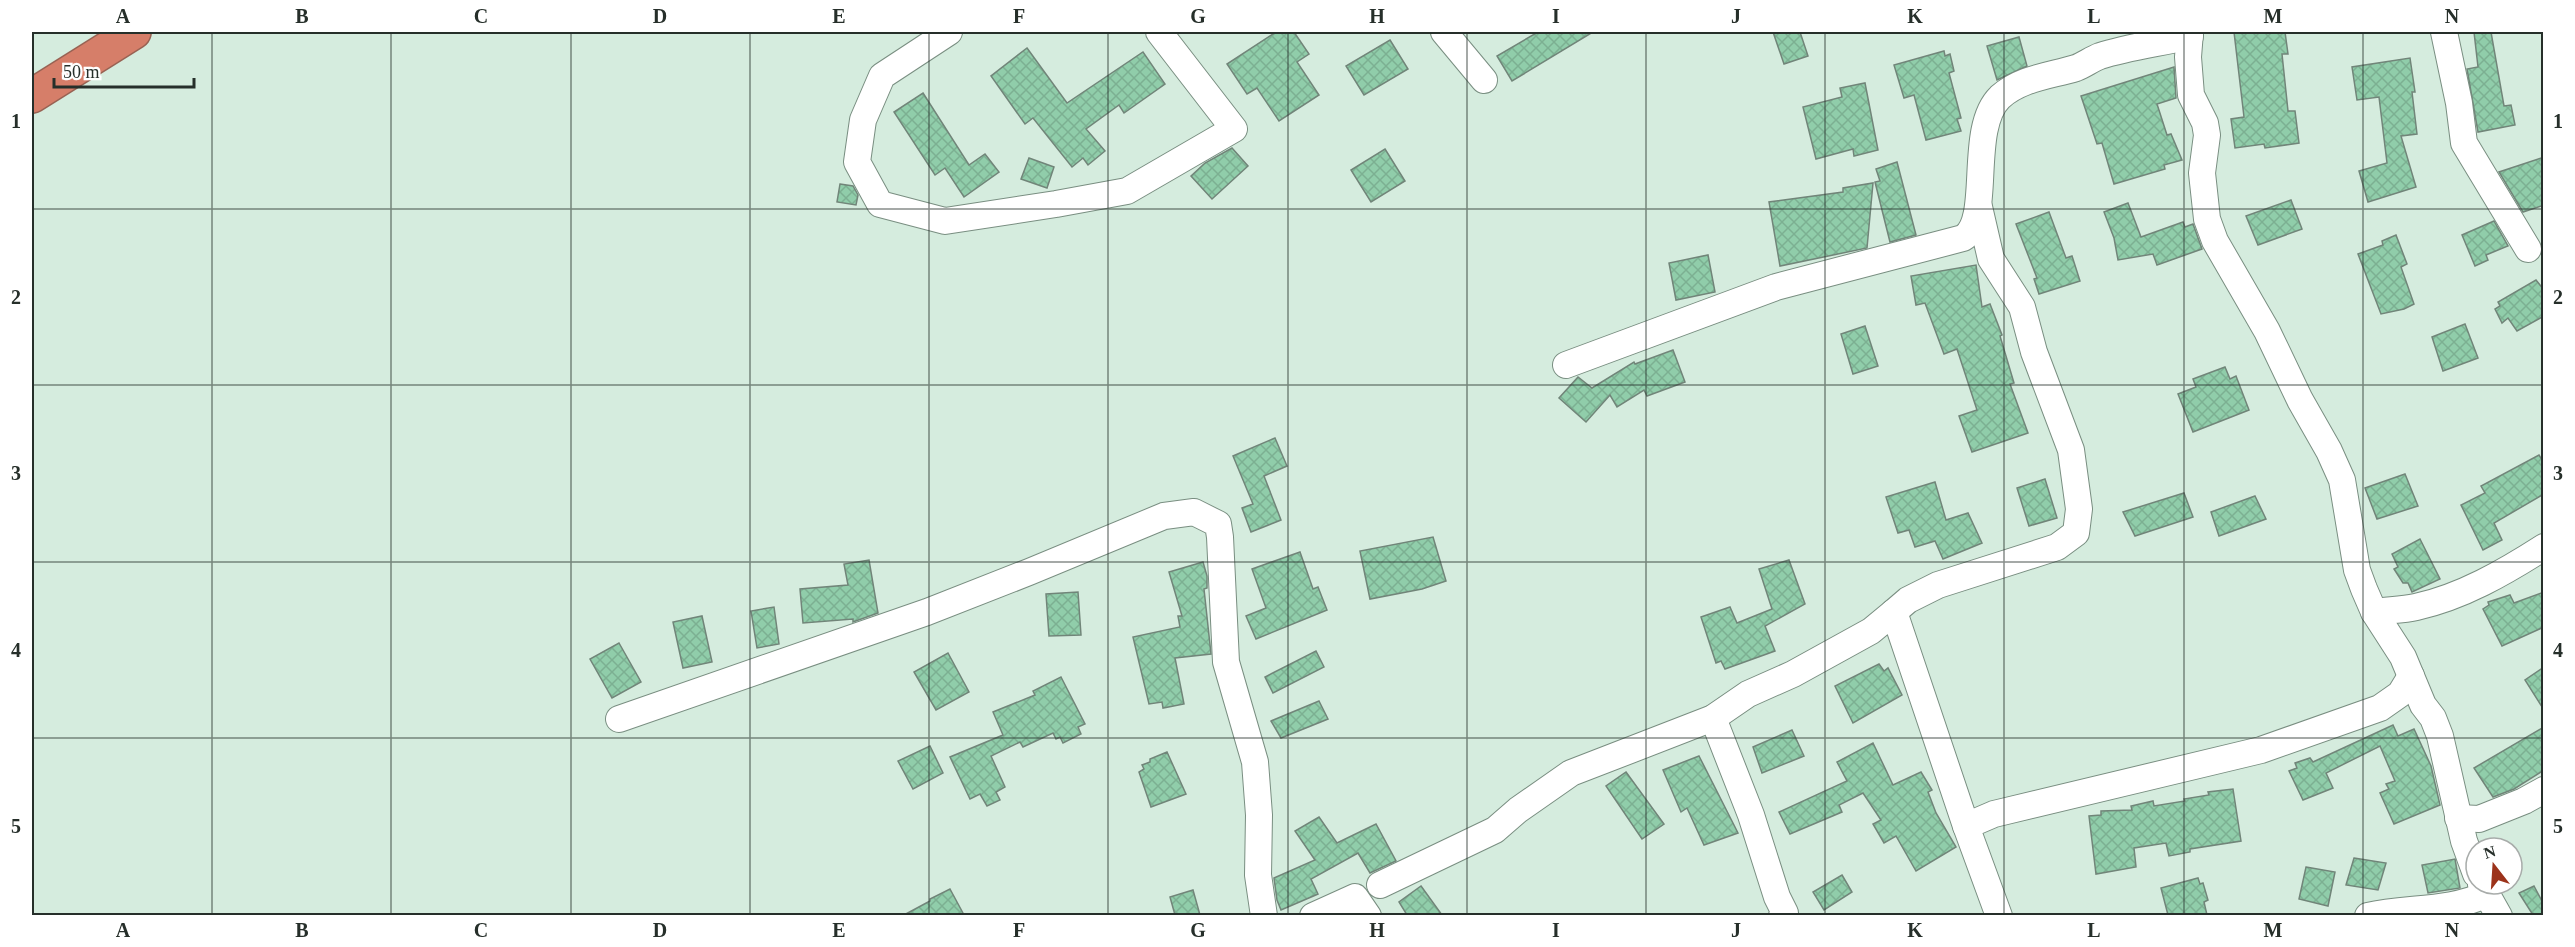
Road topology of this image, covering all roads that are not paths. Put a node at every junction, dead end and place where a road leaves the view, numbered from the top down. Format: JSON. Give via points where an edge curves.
{"nodes":[{"id":1,"x":134,"y":32,"type":"edge"},
{"id":2,"x":949,"y":32,"type":"edge"},
{"id":3,"x":1159,"y":32,"type":"edge"},
{"id":4,"x":1444,"y":32,"type":"edge"},
{"id":5,"x":2444,"y":32,"type":"edge"},
{"id":6,"x":2190,"y":34,"type":"edge"},
{"id":7,"x":1484,"y":80,"type":"dead end"},
{"id":8,"x":32,"y":96,"type":"edge"},
{"id":9,"x":1978,"y":202,"type":"junction"},
{"id":10,"x":2528,"y":249,"type":"dead end"},
{"id":11,"x":1566,"y":365,"type":"dead end"},
{"id":12,"x":2544,"y":547,"type":"edge"},
{"id":13,"x":1894,"y":612,"type":"junction"},
{"id":14,"x":2374,"y":612,"type":"junction"},
{"id":15,"x":2410,"y":676,"type":"junction"},
{"id":16,"x":1713,"y":718,"type":"junction"},
{"id":17,"x":619,"y":719,"type":"dead end"},
{"id":18,"x":2544,"y":790,"type":"edge"},
{"id":19,"x":2458,"y":818,"type":"junction"},
{"id":20,"x":1966,"y":826,"type":"junction"},
{"id":21,"x":2465,"y":836,"type":"edge"},
{"id":22,"x":1380,"y":885,"type":"dead end"},
{"id":23,"x":2479,"y":896,"type":"edge"},
{"id":24,"x":1264,"y":915,"type":"edge"},
{"id":25,"x":1313,"y":915,"type":"edge"},
{"id":26,"x":1368,"y":915,"type":"edge"},
{"id":27,"x":1782,"y":915,"type":"edge"},
{"id":28,"x":1999,"y":915,"type":"edge"},
{"id":29,"x":2368,"y":915,"type":"edge"}],
"edges":[{"from":1,"to":8,"type":"highway"},
{"from":2,"to":3,"type":"street","via":[[882,76],[863,120],[857,162],[880,204],[945,221],[1127,191],[1234,129]]},
{"from":4,"to":7,"type":"street"},
{"from":5,"to":10,"type":"street","via":[[2464,143]]},
{"from":6,"to":9,"type":"street","via":[[2100,56],[2007,91],[1990,113],[1983,140]]},
{"from":6,"to":14,"type":"street","via":[[2191,95],[2207,135],[2202,173],[2207,219],[2215,241],[2267,331],[2342,480],[2357,570]]},
{"from":9,"to":11,"type":"street","via":[[1974,227],[1963,238],[1776,287]]},
{"from":9,"to":13,"type":"street","via":[[1991,259],[2022,307],[2070,450],[2079,509],[2076,533],[2056,547],[1938,585]]},
{"from":12,"to":14,"type":"street","via":[[2507,571],[2451,596],[2416,607]]},
{"from":13,"to":16,"type":"street","via":[[1871,631],[1748,694]]},
{"from":13,"to":20,"type":"street"},
{"from":14,"to":15,"type":"street","via":[[2394,641]]},
{"from":15,"to":19,"type":"street","via":[[2440,736]]},
{"from":15,"to":20,"type":"street","via":[[2400,694],[2380,708],[2261,750],[2006,811]]},
{"from":16,"to":22,"type":"street","via":[[1571,773],[1495,830]]},
{"from":16,"to":27,"type":"street","via":[[1751,815],[1785,913]]},
{"from":17,"to":24,"type":"street","via":[[927,612],[1164,516],[1194,512],[1218,524],[1226,662],[1255,762],[1258,875]]},
{"from":18,"to":19,"type":"street","via":[[2479,819]]},
{"from":19,"to":21,"type":"street"},
{"from":20,"to":28,"type":"street"},
{"from":23,"to":29,"type":"street","via":[[2448,907]]},
{"from":25,"to":26,"type":"street","via":[[1355,897]]}]}
